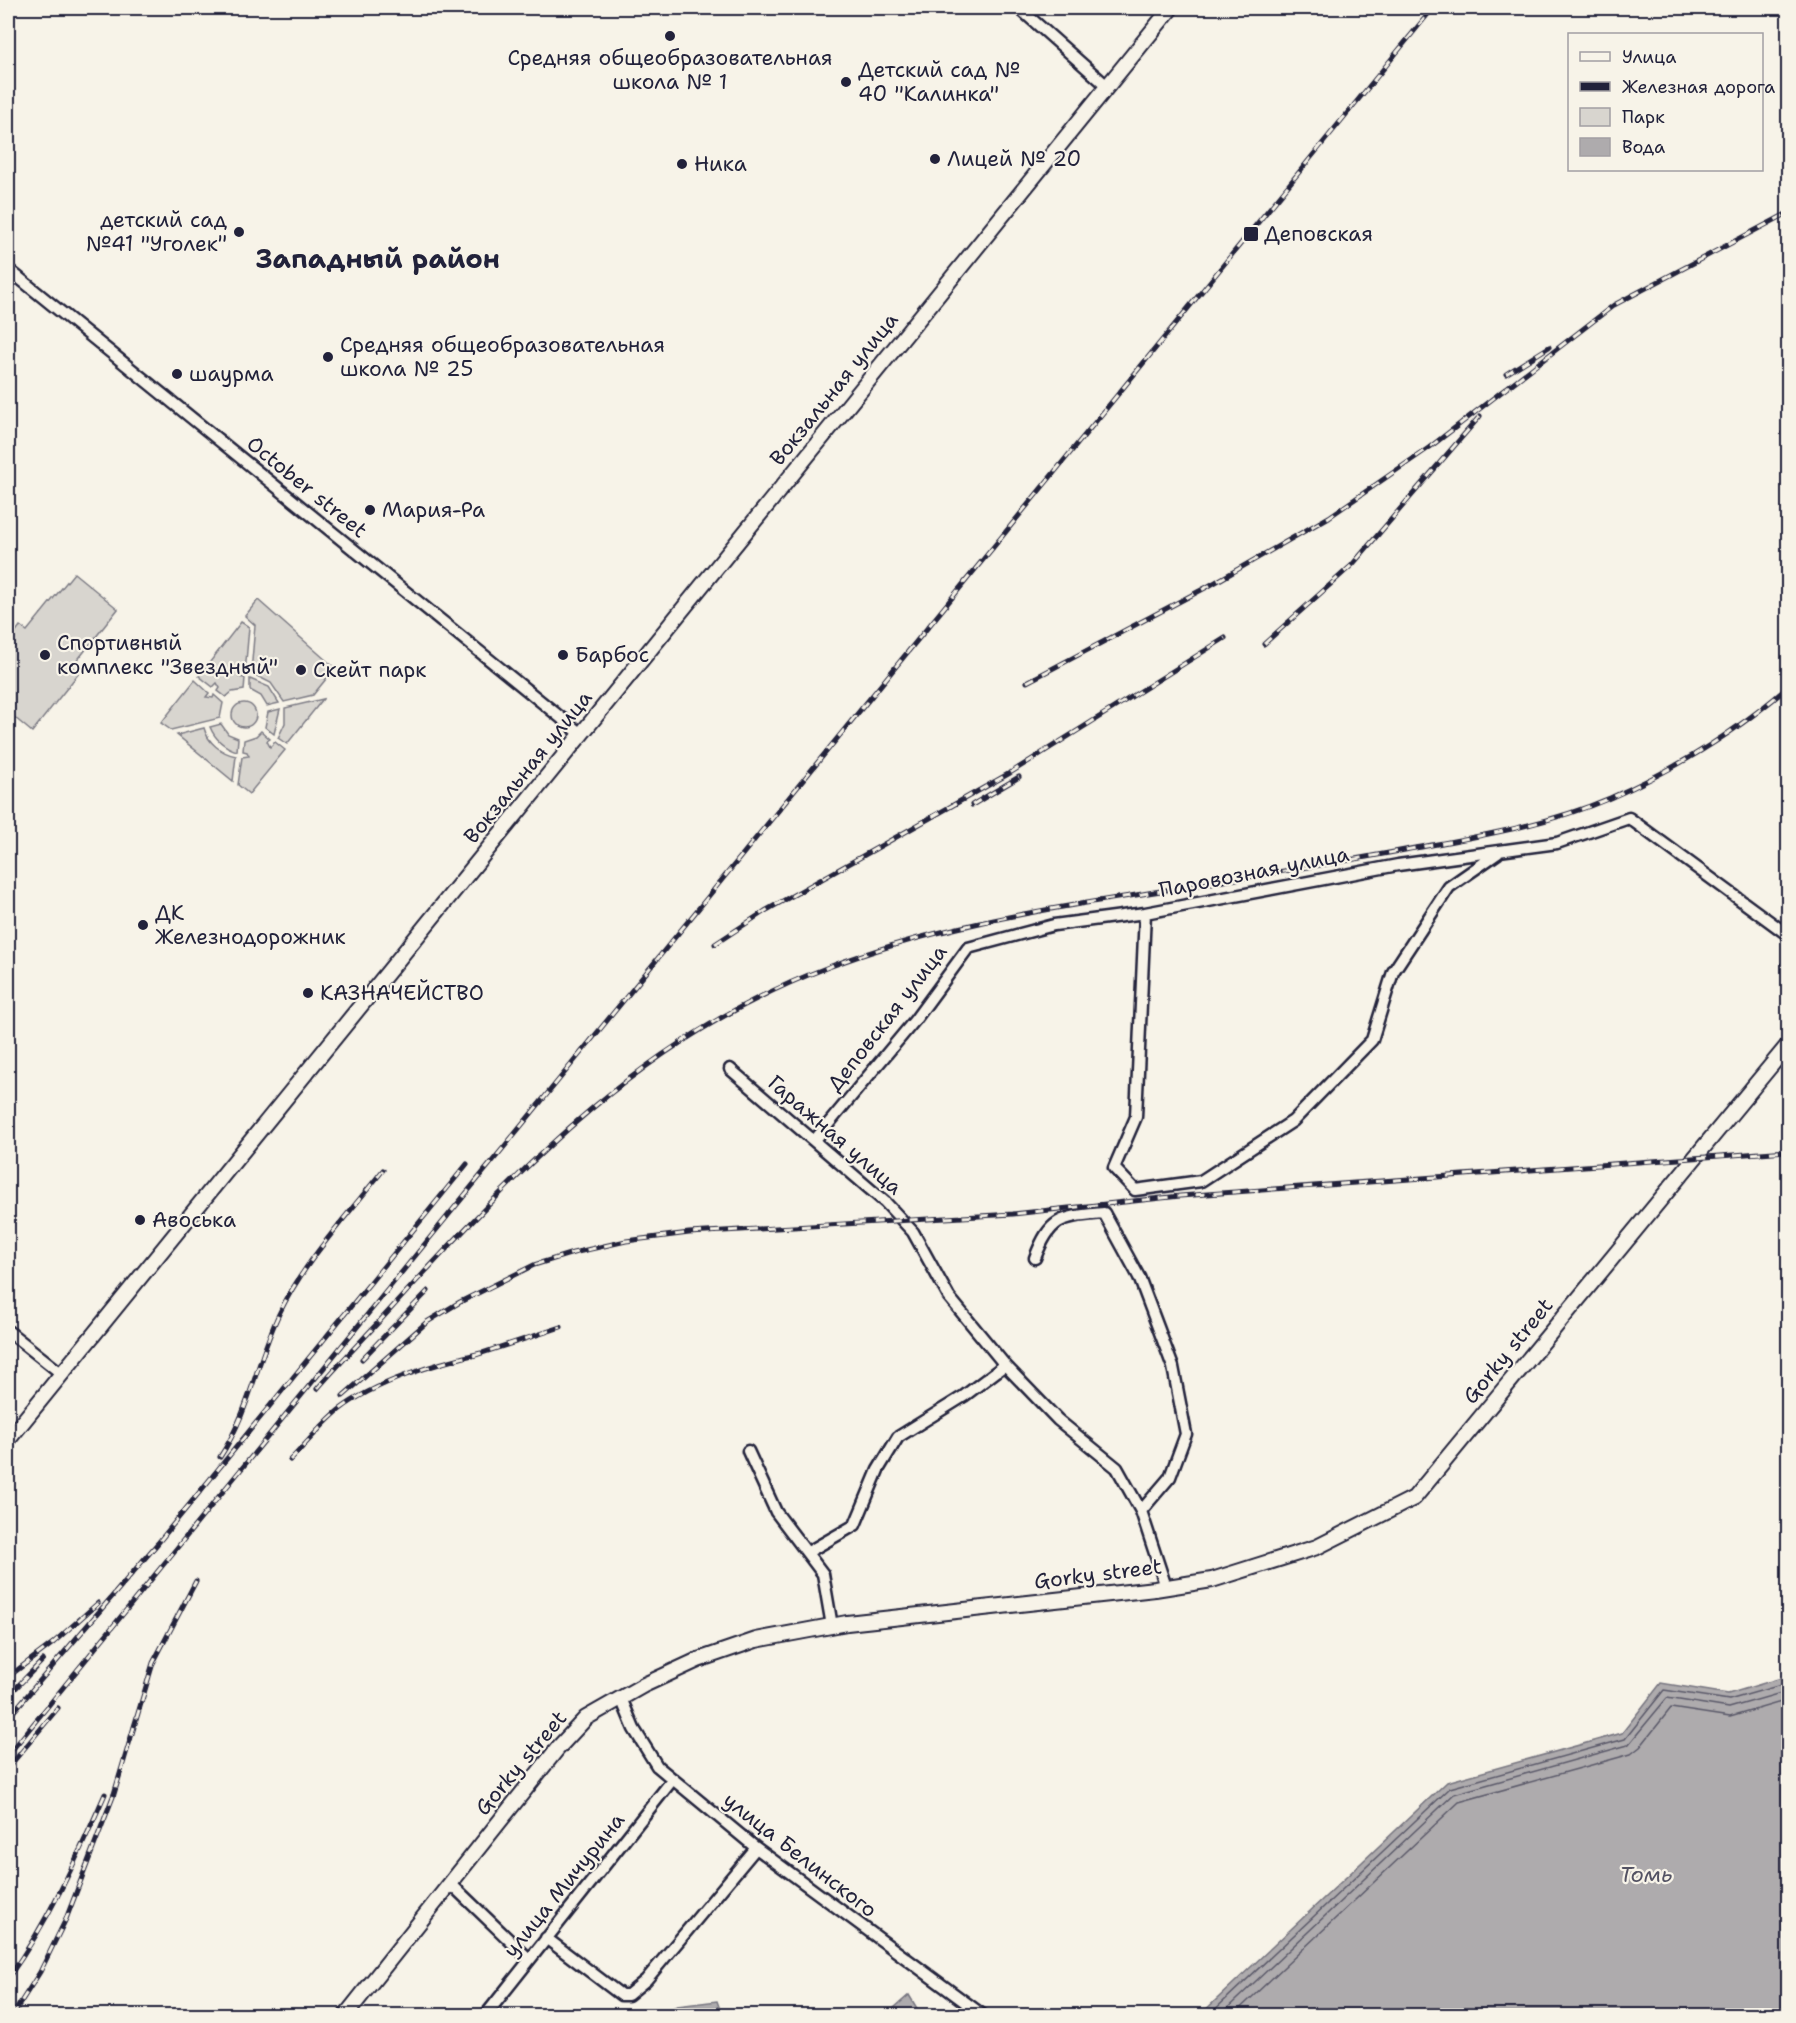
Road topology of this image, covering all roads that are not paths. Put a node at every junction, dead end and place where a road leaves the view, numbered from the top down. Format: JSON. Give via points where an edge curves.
{"nodes":[{"id":1,"x":1019,"y":8,"type":"edge"},
{"id":2,"x":1171,"y":8,"type":"edge"},
{"id":3,"x":1107,"y":86,"type":"junction"},
{"id":4,"x":8,"y":269,"type":"edge"},
{"id":5,"x":581,"y":734,"type":"junction"},
{"id":6,"x":1501,"y":851,"type":"junction"},
{"id":7,"x":1145,"y":913,"type":"junction"},
{"id":8,"x":1788,"y":935,"type":"edge"},
{"id":9,"x":1788,"y":1045,"type":"edge"},
{"id":10,"x":730,"y":1069,"type":"dead end"},
{"id":11,"x":813,"y":1141,"type":"junction"},
{"id":12,"x":1035,"y":1258,"type":"dead end"},
{"id":13,"x":8,"y":1331,"type":"edge"},
{"id":14,"x":1005,"y":1365,"type":"junction"},
{"id":15,"x":62,"y":1374,"type":"junction"},
{"id":16,"x":8,"y":1440,"type":"edge"},
{"id":17,"x":748,"y":1451,"type":"dead end"},
{"id":18,"x":1141,"y":1511,"type":"junction"},
{"id":19,"x":808,"y":1552,"type":"junction"},
{"id":20,"x":1166,"y":1587,"type":"junction"},
{"id":21,"x":832,"y":1626,"type":"junction"},
{"id":22,"x":621,"y":1698,"type":"junction"},
{"id":23,"x":673,"y":1779,"type":"junction"},
{"id":24,"x":756,"y":1848,"type":"junction"},
{"id":25,"x":450,"y":1882,"type":"junction"},
{"id":26,"x":546,"y":1938,"type":"junction"},
{"id":27,"x":529,"y":1959,"type":"junction"},
{"id":28,"x":345,"y":2016,"type":"edge"},
{"id":29,"x":485,"y":2016,"type":"edge"},
{"id":30,"x":984,"y":2016,"type":"edge"}],
"edges":[{"from":1,"to":3,"type":"street"},
{"from":2,"to":3,"type":"main road","name":"Вокзальная улица"},
{"from":3,"to":5,"type":"main road","name":"Вокзальная улица"},
{"from":4,"to":5,"type":"street","name":"October street"},
{"from":5,"to":15,"type":"main road","name":"Вокзальная улица"},
{"from":6,"to":7,"type":"street","name":"Паровозная улица","via":[[1398,865]]},
{"from":6,"to":7,"type":"street","name":"Паровозная улица","via":[[1449,887],[1393,972],[1372,1040],[1293,1121],[1201,1181],[1135,1190],[1114,1168],[1136,1117]]},
{"from":6,"to":8,"type":"street","name":"Паровозная улица","via":[[1557,843],[1629,818]]},
{"from":7,"to":11,"type":"street","name":"Деповская улица","via":[[1054,925],[968,948],[915,1020]]},
{"from":9,"to":20,"type":"main road","name":"Gorky street","via":[[1414,1498],[1317,1547],[1212,1580]]},
{"from":10,"to":11,"type":"street","name":"Гаражная улица"},
{"from":11,"to":14,"type":"street","name":"Гаражная улица","via":[[885,1202],[913,1232],[949,1297]]},
{"from":12,"to":18,"type":"street","via":[[1044,1236],[1064,1217],[1104,1213],[1139,1277],[1173,1367],[1186,1434],[1170,1477]]},
{"from":13,"to":15,"type":"street"},
{"from":14,"to":18,"type":"street","via":[[1058,1420],[1116,1468]]},
{"from":14,"to":19,"type":"street","via":[[898,1437],[878,1470],[855,1525]]},
{"from":15,"to":16,"type":"main road","name":"Вокзальная улица"},
{"from":17,"to":19,"type":"street","via":[[776,1512]]},
{"from":18,"to":20,"type":"street"},
{"from":19,"to":21,"type":"street","via":[[823,1574]]},
{"from":20,"to":21,"type":"main road","name":"Gorky street"},
{"from":21,"to":22,"type":"main road","name":"Gorky street","via":[[756,1640],[698,1660]]},
{"from":22,"to":23,"type":"street","name":"улица Белинского","via":[[634,1729],[657,1766]]},
{"from":22,"to":25,"type":"main road","name":"Gorky street","via":[[586,1718],[558,1748]]},
{"from":23,"to":24,"type":"street","name":"улица Белинского"},
{"from":23,"to":26,"type":"street","name":"улица Мичурина"},
{"from":24,"to":26,"type":"street","via":[[646,1980],[628,1995],[621,1995]]},
{"from":24,"to":30,"type":"street","name":"улица Белинского"},
{"from":25,"to":27,"type":"street"},
{"from":25,"to":28,"type":"main road","name":"Gorky street"},
{"from":26,"to":27,"type":"street","name":"улица Мичурина"},
{"from":27,"to":29,"type":"street","name":"улица Мичурина"}]}
